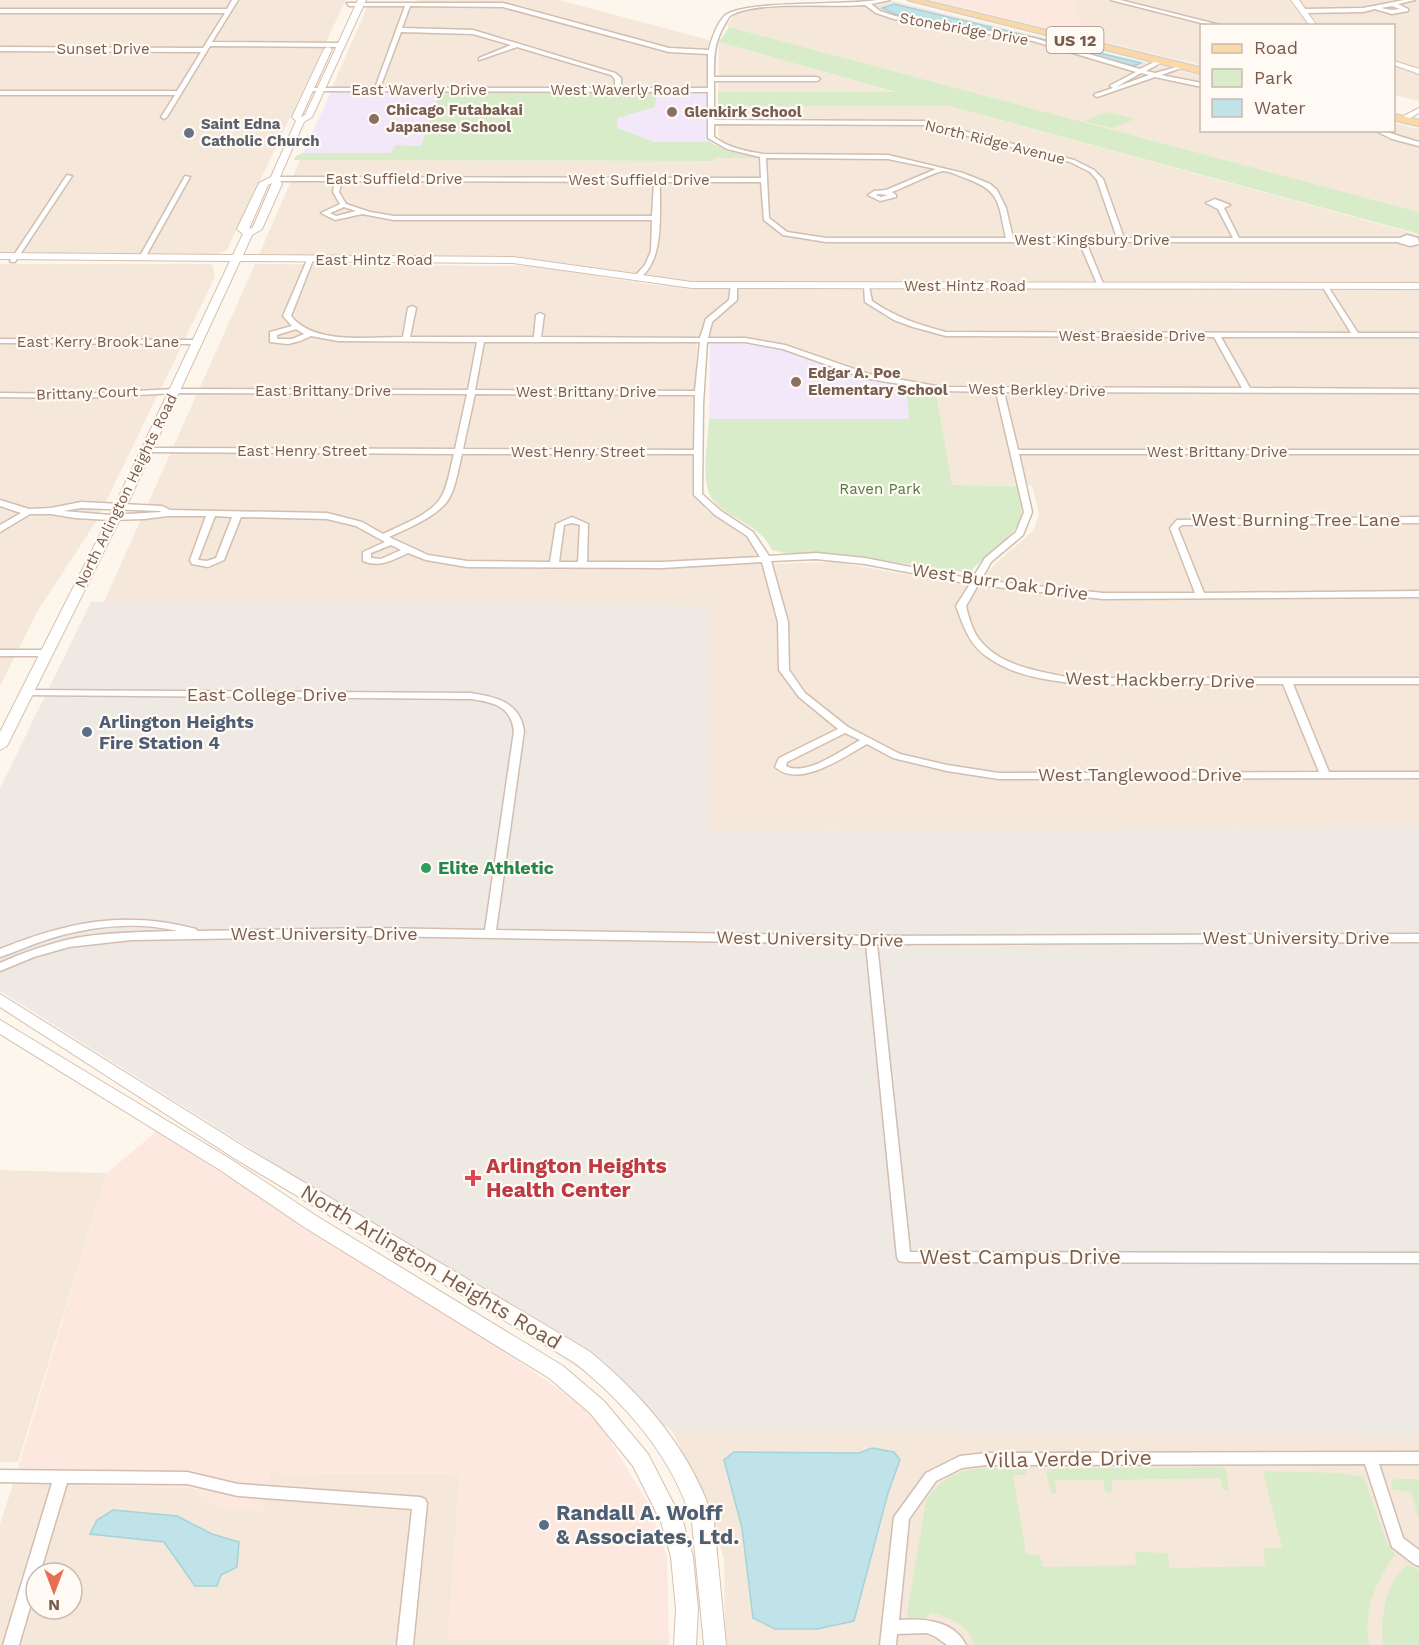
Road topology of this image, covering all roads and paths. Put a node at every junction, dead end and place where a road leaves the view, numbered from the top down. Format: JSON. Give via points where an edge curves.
{"nodes":[{"id":1,"x":235,"y":0,"type":"edge"},
{"id":2,"x":886,"y":0,"type":"edge"},
{"id":3,"x":912,"y":0,"type":"edge"},
{"id":4,"x":1114,"y":0,"type":"edge"},
{"id":5,"x":1295,"y":0,"type":"edge"},
{"id":6,"x":1412,"y":0,"type":"edge"},
{"id":7,"x":350,"y":2,"type":"edge"},
{"id":8,"x":361,"y":2,"type":"edge"},
{"id":9,"x":408,"y":4,"type":"junction"},
{"id":10,"x":867,"y":4,"type":"junction"},
{"id":11,"x":1392,"y":4,"type":"junction"},
{"id":12,"x":1373,"y":8,"type":"junction"},
{"id":13,"x":0,"y":11,"type":"edge"},
{"id":14,"x":229,"y":11,"type":"junction"},
{"id":15,"x":1304,"y":11,"type":"junction"},
{"id":16,"x":344,"y":14,"type":"dead end"},
{"id":17,"x":1212,"y":15,"type":"dead end"},
{"id":18,"x":1200,"y":21,"type":"junction"},
{"id":19,"x":1213,"y":24,"type":"edge"},
{"id":20,"x":1313,"y":24,"type":"edge"},
{"id":21,"x":400,"y":30,"type":"junction"},
{"id":22,"x":335,"y":35,"type":"dead end"},
{"id":23,"x":330,"y":45,"type":"junction"},
{"id":24,"x":341,"y":45,"type":"junction"},
{"id":25,"x":517,"y":45,"type":"junction"},
{"id":26,"x":207,"y":47,"type":"junction"},
{"id":27,"x":0,"y":49,"type":"edge"},
{"id":28,"x":711,"y":52,"type":"junction"},
{"id":29,"x":481,"y":59,"type":"dead end"},
{"id":30,"x":1160,"y":61,"type":"junction"},
{"id":31,"x":1395,"y":63,"type":"edge"},
{"id":32,"x":1182,"y":66,"type":"junction"},
{"id":33,"x":1200,"y":70,"type":"edge"},
{"id":34,"x":1136,"y":72,"type":"junction"},
{"id":35,"x":1419,"y":72,"type":"edge"},
{"id":36,"x":1156,"y":77,"type":"junction"},
{"id":37,"x":713,"y":79,"type":"junction"},
{"id":38,"x":817,"y":79,"type":"dead end"},
{"id":39,"x":1200,"y":85,"type":"edge"},
{"id":40,"x":321,"y":89,"type":"junction"},
{"id":41,"x":309,"y":90,"type":"junction"},
{"id":42,"x":377,"y":90,"type":"junction"},
{"id":43,"x":529,"y":90,"type":"joint"},
{"id":44,"x":618,"y":90,"type":"junction"},
{"id":45,"x":711,"y":90,"type":"junction"},
{"id":46,"x":0,"y":93,"type":"edge"},
{"id":47,"x":178,"y":93,"type":"junction"},
{"id":48,"x":1419,"y":110,"type":"edge"},
{"id":49,"x":164,"y":117,"type":"dead end"},
{"id":50,"x":1398,"y":118,"type":"edge"},
{"id":51,"x":300,"y":121,"type":"junction"},
{"id":52,"x":711,"y":122,"type":"junction"},
{"id":53,"x":1419,"y":123,"type":"edge"},
{"id":54,"x":1381,"y":132,"type":"edge"},
{"id":55,"x":1419,"y":144,"type":"edge"},
{"id":56,"x":763,"y":156,"type":"junction"},
{"id":57,"x":942,"y":169,"type":"junction"},
{"id":58,"x":69,"y":176,"type":"dead end"},
{"id":59,"x":187,"y":177,"type":"dead end"},
{"id":60,"x":275,"y":179,"type":"junction"},
{"id":61,"x":339,"y":179,"type":"junction"},
{"id":62,"x":514,"y":179,"type":"joint"},
{"id":63,"x":657,"y":180,"type":"junction"},
{"id":64,"x":764,"y":180,"type":"junction"},
{"id":65,"x":887,"y":192,"type":"dead end"},
{"id":66,"x":344,"y":205,"type":"junction"},
{"id":67,"x":1220,"y":207,"type":"dead end"},
{"id":68,"x":363,"y":212,"type":"junction"},
{"id":69,"x":654,"y":218,"type":"junction"},
{"id":70,"x":1010,"y":240,"type":"junction"},
{"id":71,"x":1082,"y":240,"type":"junction"},
{"id":72,"x":1121,"y":240,"type":"junction"},
{"id":73,"x":1237,"y":240,"type":"junction"},
{"id":74,"x":1400,"y":240,"type":"dead end"},
{"id":75,"x":0,"y":255,"type":"edge"},
{"id":76,"x":143,"y":256,"type":"junction"},
{"id":77,"x":14,"y":258,"type":"junction"},
{"id":78,"x":236,"y":259,"type":"junction"},
{"id":79,"x":310,"y":260,"type":"junction"},
{"id":80,"x":513,"y":260,"type":"joint"},
{"id":81,"x":0,"y":261,"type":"edge"},
{"id":82,"x":636,"y":278,"type":"junction"},
{"id":83,"x":734,"y":285,"type":"junction"},
{"id":84,"x":866,"y":286,"type":"junction"},
{"id":85,"x":1101,"y":286,"type":"junction"},
{"id":86,"x":1325,"y":286,"type":"junction"},
{"id":87,"x":1419,"y":286,"type":"edge"},
{"id":88,"x":412,"y":308,"type":"dead end"},
{"id":89,"x":540,"y":315,"type":"dead end"},
{"id":90,"x":295,"y":327,"type":"junction"},
{"id":91,"x":310,"y":333,"type":"junction"},
{"id":92,"x":1356,"y":335,"type":"junction"},
{"id":93,"x":1419,"y":335,"type":"edge"},
{"id":94,"x":1217,"y":336,"type":"junction"},
{"id":95,"x":406,"y":338,"type":"junction"},
{"id":96,"x":481,"y":339,"type":"junction"},
{"id":97,"x":537,"y":339,"type":"junction"},
{"id":98,"x":704,"y":339,"type":"junction"},
{"id":99,"x":0,"y":341,"type":"edge"},
{"id":100,"x":197,"y":342,"type":"junction"},
{"id":101,"x":174,"y":391,"type":"junction"},
{"id":102,"x":1000,"y":391,"type":"junction"},
{"id":103,"x":1248,"y":391,"type":"junction"},
{"id":104,"x":1419,"y":391,"type":"edge"},
{"id":105,"x":472,"y":392,"type":"junction"},
{"id":106,"x":699,"y":393,"type":"junction"},
{"id":107,"x":0,"y":395,"type":"edge"},
{"id":108,"x":148,"y":450,"type":"junction"},
{"id":109,"x":457,"y":452,"type":"junction"},
{"id":110,"x":698,"y":452,"type":"junction"},
{"id":111,"x":1016,"y":452,"type":"junction"},
{"id":112,"x":1419,"y":452,"type":"edge"},
{"id":113,"x":0,"y":503,"type":"edge"},
{"id":114,"x":119,"y":511,"type":"junction"},
{"id":115,"x":28,"y":512,"type":"junction"},
{"id":116,"x":212,"y":515,"type":"junction"},
{"id":117,"x":237,"y":515,"type":"junction"},
{"id":118,"x":1419,"y":520,"type":"edge"},
{"id":119,"x":0,"y":529,"type":"edge"},
{"id":120,"x":387,"y":539,"type":"junction"},
{"id":121,"x":406,"y":550,"type":"junction"},
{"id":122,"x":766,"y":559,"type":"junction"},
{"id":123,"x":554,"y":564,"type":"junction"},
{"id":124,"x":582,"y":564,"type":"junction"},
{"id":125,"x":974,"y":582,"type":"junction"},
{"id":126,"x":1200,"y":594,"type":"junction"},
{"id":127,"x":1419,"y":594,"type":"edge"},
{"id":128,"x":0,"y":653,"type":"edge"},
{"id":129,"x":47,"y":653,"type":"junction"},
{"id":130,"x":1419,"y":681,"type":"edge"},
{"id":131,"x":1287,"y":682,"type":"junction"},
{"id":132,"x":27,"y":693,"type":"junction"},
{"id":133,"x":845,"y":729,"type":"junction"},
{"id":134,"x":866,"y":741,"type":"junction"},
{"id":135,"x":0,"y":746,"type":"edge"},
{"id":136,"x":1325,"y":774,"type":"junction"},
{"id":137,"x":1419,"y":775,"type":"edge"},
{"id":138,"x":201,"y":934,"type":"junction"},
{"id":139,"x":490,"y":935,"type":"junction"},
{"id":140,"x":1419,"y":938,"type":"edge"},
{"id":141,"x":871,"y":940,"type":"junction"},
{"id":142,"x":0,"y":953,"type":"edge"},
{"id":143,"x":0,"y":967,"type":"edge"},
{"id":144,"x":0,"y":999,"type":"edge"},
{"id":145,"x":0,"y":1026,"type":"edge"},
{"id":146,"x":1419,"y":1258,"type":"edge"},
{"id":147,"x":1370,"y":1458,"type":"junction"},
{"id":148,"x":1419,"y":1458,"type":"edge"},
{"id":149,"x":0,"y":1476,"type":"edge"},
{"id":150,"x":60,"y":1477,"type":"junction"},
{"id":151,"x":1419,"y":1559,"type":"edge"},
{"id":152,"x":890,"y":1628,"type":"junction"},
{"id":153,"x":11,"y":1645,"type":"edge"},
{"id":154,"x":405,"y":1645,"type":"edge"},
{"id":155,"x":685,"y":1645,"type":"edge"},
{"id":156,"x":715,"y":1645,"type":"edge"},
{"id":157,"x":888,"y":1645,"type":"edge"},
{"id":158,"x":958,"y":1645,"type":"edge"}],
"edges":[{"from":1,"to":14,"type":"street"},
{"from":2,"to":10,"type":"street"},
{"from":3,"to":30,"type":"main road","number":"US 12"},
{"from":4,"to":18,"type":"street"},
{"from":5,"to":15,"type":"main road"},
{"from":6,"to":11,"type":"street"},
{"from":7,"to":8,"type":"street"},
{"from":7,"to":16,"type":"main road"},
{"from":8,"to":9,"type":"street"},
{"from":8,"to":24,"type":"main road","name":"North Arlington Heights Road"},
{"from":9,"to":21,"type":"street"},
{"from":9,"to":28,"type":"street","via":[[503,5],[669,50]]},
{"from":10,"to":28,"type":"street","via":[[749,7],[728,15],[715,36]]},
{"from":10,"to":34,"type":"street","name":"Stonebridge Drive","via":[[894,17],[1008,34]]},
{"from":11,"to":12,"type":"street"},
{"from":11,"to":12,"type":"street","via":[[1406,10]]},
{"from":12,"to":15,"type":"street"},
{"from":13,"to":14,"type":"street"},
{"from":14,"to":26,"type":"street"},
{"from":15,"to":20,"type":"main road"},
{"from":17,"to":18,"type":"street"},
{"from":18,"to":19,"type":"street"},
{"from":21,"to":25,"type":"street","via":[[473,32]]},
{"from":21,"to":42,"type":"street"},
{"from":22,"to":23,"type":"main road","name":"North Arlington Heights Road"},
{"from":23,"to":24,"type":"street","name":"Sunset Drive"},
{"from":23,"to":26,"type":"street","name":"Sunset Drive"},
{"from":23,"to":41,"type":"main road","name":"North Arlington Heights Road"},
{"from":24,"to":40,"type":"main road","name":"North Arlington Heights Road"},
{"from":25,"to":29,"type":"street"},
{"from":25,"to":44,"type":"street","via":[[613,74],[618,78]]},
{"from":26,"to":27,"type":"street","name":"Sunset Drive"},
{"from":26,"to":47,"type":"street"},
{"from":28,"to":37,"type":"street"},
{"from":30,"to":32,"type":"main road","number":"US 12"},
{"from":30,"to":34,"type":"street"},
{"from":31,"to":35,"type":"main road"},
{"from":32,"to":33,"type":"main road","number":"US 12"},
{"from":32,"to":36,"type":"street"},
{"from":34,"to":36,"type":"street","name":"Stonebridge Drive"},
{"from":34,"to":36,"type":"street","via":[[1097,95]]},
{"from":36,"to":39,"type":"street","name":"Stonebridge Drive"},
{"from":37,"to":38,"type":"street"},
{"from":37,"to":45,"type":"street"},
{"from":40,"to":41,"type":"street","name":"East Waverly Drive"},
{"from":40,"to":42,"type":"street","name":"East Waverly Drive"},
{"from":40,"to":51,"type":"main road","name":"North Arlington Heights Road","via":[[308,117]]},
{"from":41,"to":51,"type":"main road","name":"North Arlington Heights Road","via":[[296,117]]},
{"from":42,"to":43,"type":"street","name":"East Waverly Drive"},
{"from":43,"to":44,"type":"street","name":"West Waverly Road"},
{"from":44,"to":45,"type":"street","name":"West Waverly Road"},
{"from":45,"to":52,"type":"street"},
{"from":46,"to":47,"type":"street"},
{"from":47,"to":49,"type":"street"},
{"from":48,"to":50,"type":"main road"},
{"from":50,"to":53,"type":"main road"},
{"from":51,"to":60,"type":"main road","name":"North Arlington Heights Road"},
{"from":52,"to":56,"type":"street","via":[[711,138],[721,146]]},
{"from":52,"to":72,"type":"street","name":"North Ridge Avenue","via":[[925,123],[1072,161],[1100,179]]},
{"from":54,"to":55,"type":"street"},
{"from":56,"to":57,"type":"street","via":[[888,157]]},
{"from":56,"to":64,"type":"street"},
{"from":57,"to":65,"type":"street"},
{"from":57,"to":70,"type":"street","via":[[993,189]]},
{"from":58,"to":77,"type":"street"},
{"from":59,"to":76,"type":"street"},
{"from":60,"to":61,"type":"street","name":"East Suffield Drive"},
{"from":60,"to":78,"type":"main road","name":"North Arlington Heights Road","via":[[277,184],[257,229],[248,233]]},
{"from":61,"to":62,"type":"street","name":"East Suffield Drive"},
{"from":61,"to":66,"type":"street","via":[[336,192]]},
{"from":62,"to":63,"type":"street","name":"West Suffield Drive"},
{"from":63,"to":64,"type":"street","name":"West Suffield Drive"},
{"from":63,"to":69,"type":"street"},
{"from":64,"to":70,"type":"street","name":"West Kingsbury Drive","via":[[766,219],[785,234],[825,240]]},
{"from":66,"to":68,"type":"street"},
{"from":66,"to":68,"type":"street","via":[[324,213],[326,217]]},
{"from":67,"to":73,"type":"street"},
{"from":68,"to":69,"type":"street","via":[[394,218]]},
{"from":69,"to":82,"type":"street","via":[[654,251],[648,266]]},
{"from":70,"to":71,"type":"street","name":"West Kingsbury Drive"},
{"from":71,"to":72,"type":"street","name":"West Kingsbury Drive"},
{"from":71,"to":85,"type":"street"},
{"from":72,"to":73,"type":"street","name":"West Kingsbury Drive"},
{"from":73,"to":74,"type":"street","name":"West Kingsbury Drive"},
{"from":75,"to":77,"type":"main road","name":"East Hintz Road"},
{"from":76,"to":77,"type":"main road","name":"East Hintz Road"},
{"from":76,"to":78,"type":"main road","name":"East Hintz Road"},
{"from":77,"to":78,"type":"main road","name":"East Hintz Road","via":[[216,262]]},
{"from":77,"to":81,"type":"main road","name":"East Hintz Road"},
{"from":78,"to":79,"type":"main road","name":"East Hintz Road"},
{"from":78,"to":100,"type":"main road","name":"North Arlington Heights Road"},
{"from":79,"to":80,"type":"main road","name":"East Hintz Road"},
{"from":79,"to":90,"type":"street","via":[[287,316]]},
{"from":80,"to":82,"type":"main road","name":"West Hintz Road"},
{"from":82,"to":83,"type":"main road","name":"West Hintz Road"},
{"from":83,"to":84,"type":"main road","name":"West Hintz Road"},
{"from":83,"to":98,"type":"street","via":[[733,300],[709,321]]},
{"from":84,"to":85,"type":"main road","name":"West Hintz Road"},
{"from":84,"to":94,"type":"street","name":"West Braeside Drive","via":[[868,302],[884,314],[946,334]]},
{"from":85,"to":86,"type":"main road","name":"West Hintz Road"},
{"from":86,"to":87,"type":"main road","name":"West Hintz Road"},
{"from":86,"to":92,"type":"street"},
{"from":88,"to":95,"type":"street"},
{"from":89,"to":97,"type":"street"},
{"from":90,"to":91,"type":"street","name":"West Berkley Drive"},
{"from":90,"to":91,"type":"street","via":[[273,334],[273,340],[294,341]]},
{"from":91,"to":95,"type":"street","name":"West Berkley Drive","via":[[338,339]]},
{"from":92,"to":93,"type":"street","name":"West Braeside Drive"},
{"from":92,"to":94,"type":"street","name":"West Braeside Drive"},
{"from":94,"to":103,"type":"street"},
{"from":95,"to":96,"type":"street","name":"West Berkley Drive"},
{"from":96,"to":97,"type":"street","name":"West Berkley Drive"},
{"from":96,"to":105,"type":"street"},
{"from":97,"to":98,"type":"street","name":"West Berkley Drive"},
{"from":98,"to":102,"type":"street","name":"West Berkley Drive","via":[[786,347],[867,376],[931,387]]},
{"from":98,"to":106,"type":"street"},
{"from":99,"to":100,"type":"street","name":"East Kerry Brook Lane"},
{"from":100,"to":101,"type":"main road","name":"North Arlington Heights Road"},
{"from":101,"to":105,"type":"street","name":"East Brittany Drive"},
{"from":101,"to":107,"type":"street","name":"Brittany Court"},
{"from":101,"to":108,"type":"main road","name":"North Arlington Heights Road"},
{"from":102,"to":103,"type":"street","name":"West Berkley Drive"},
{"from":102,"to":111,"type":"street","name":"West Hackberry Drive"},
{"from":103,"to":104,"type":"street","name":"West Berkley Drive"},
{"from":105,"to":106,"type":"street","name":"West Brittany Drive"},
{"from":105,"to":109,"type":"street"},
{"from":106,"to":110,"type":"street"},
{"from":108,"to":109,"type":"street","name":"East Henry Street"},
{"from":108,"to":114,"type":"main road","name":"North Arlington Heights Road"},
{"from":109,"to":110,"type":"street","name":"West Henry Street"},
{"from":109,"to":120,"type":"street","via":[[444,500]]},
{"from":110,"to":122,"type":"street","name":"West Tanglewood Drive","via":[[698,495],[750,534]]},
{"from":111,"to":112,"type":"street","name":"West Brittany Drive"},
{"from":111,"to":125,"type":"street","name":"West Hackberry Drive","via":[[1028,512],[1020,533],[988,560]]},
{"from":113,"to":115,"type":"street"},
{"from":114,"to":115,"type":"street","name":"West Burr Oak Drive","via":[[62,515],[51,511]]},
{"from":114,"to":116,"type":"street","name":"West Burr Oak Drive","via":[[154,516]]},
{"from":114,"to":129,"type":"main road","name":"North Arlington Heights Road"},
{"from":115,"to":119,"type":"street"},
{"from":116,"to":117,"type":"street","name":"West Burr Oak Drive"},
{"from":116,"to":117,"type":"street","via":[[195,562],[208,564],[220,560]]},
{"from":117,"to":120,"type":"street","name":"West Burr Oak Drive","via":[[327,516],[359,524]]},
{"from":118,"to":126,"type":"street","name":"West Burning Tree Lane","via":[[1180,522],[1174,528]]},
{"from":120,"to":121,"type":"street","name":"West Burr Oak Drive"},
{"from":120,"to":121,"type":"street","via":[[367,552],[366,559],[383,561]]},
{"from":121,"to":123,"type":"street","name":"West Burr Oak Drive","via":[[468,564]]},
{"from":122,"to":124,"type":"street","name":"West Burr Oak Drive","via":[[685,565]]},
{"from":122,"to":125,"type":"street","name":"West Burr Oak Drive","via":[[816,556],[865,561]]},
{"from":122,"to":133,"type":"street","name":"West Tanglewood Drive","via":[[783,622],[784,670],[802,695]]},
{"from":123,"to":124,"type":"street","name":"West Burr Oak Drive"},
{"from":123,"to":124,"type":"street","via":[[560,524],[572,520],[584,524]]},
{"from":125,"to":126,"type":"street","name":"West Burr Oak Drive","via":[[1103,596]]},
{"from":125,"to":131,"type":"street","name":"West Hackberry Drive","via":[[961,606],[971,634],[992,656],[1022,670],[1071,681]]},
{"from":126,"to":127,"type":"street","name":"West Burr Oak Drive"},
{"from":128,"to":129,"type":"street"},
{"from":129,"to":132,"type":"main road","name":"North Arlington Heights Road"},
{"from":130,"to":131,"type":"street","name":"West Hackberry Drive"},
{"from":131,"to":136,"type":"street"},
{"from":132,"to":135,"type":"main road","name":"North Arlington Heights Road"},
{"from":132,"to":139,"type":"street","name":"East College Drive","via":[[471,696],[506,705],[517,716],[519,731]]},
{"from":133,"to":134,"type":"street","name":"West Tanglewood Drive"},
{"from":133,"to":134,"type":"street","via":[[783,760],[780,767],[788,773],[805,772]]},
{"from":134,"to":136,"type":"street","name":"West Tanglewood Drive","via":[[897,756],[999,776]]},
{"from":136,"to":137,"type":"street","name":"West Tanglewood Drive"},
{"from":138,"to":139,"type":"street","name":"West University Drive"},
{"from":138,"to":142,"type":"street","via":[[170,925],[133,921],[79,927]]},
{"from":138,"to":143,"type":"street","via":[[69,943]]},
{"from":139,"to":141,"type":"street","name":"West University Drive"},
{"from":140,"to":141,"type":"street","name":"West University Drive"},
{"from":141,"to":146,"type":"street","name":"West Campus Drive","via":[[904,1257]]},
{"from":144,"to":156,"type":"main road","name":"North Arlington Heights Road","via":[[222,1142],[556,1340],[613,1382],[647,1418],[698,1505]]},
{"from":145,"to":155,"type":"main road","name":"North Arlington Heights Road","via":[[556,1372],[597,1407],[641,1460],[672,1522],[682,1557],[687,1609]]},
{"from":147,"to":148,"type":"street","name":"Villa Verde Drive"},
{"from":147,"to":151,"type":"street","via":[[1397,1542]]},
{"from":147,"to":152,"type":"street","name":"Villa Verde Drive","via":[[960,1462],[931,1477],[902,1517]]},
{"from":149,"to":150,"type":"street"},
{"from":150,"to":153,"type":"street"},
{"from":150,"to":154,"type":"street","via":[[187,1478],[238,1490],[420,1503]]},
{"from":152,"to":157,"type":"street","name":"Villa Verde Drive"},
{"from":152,"to":158,"type":"street","via":[[928,1624]]}]}
